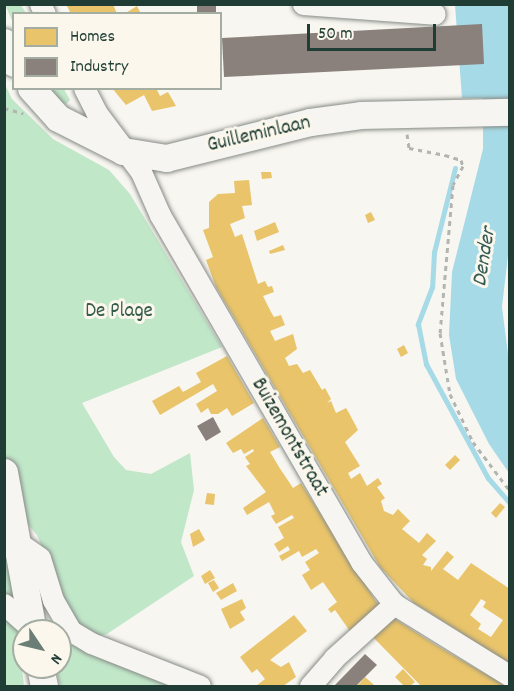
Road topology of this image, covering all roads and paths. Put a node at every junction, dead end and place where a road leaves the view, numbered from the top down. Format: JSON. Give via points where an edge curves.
{"nodes":[{"id":1,"x":303,"y":4,"type":"edge"},
{"id":2,"x":435,"y":14,"type":"dead end"},
{"id":3,"x":4,"y":42,"type":"edge"},
{"id":4,"x":12,"y":59,"type":"edge"},
{"id":5,"x":33,"y":90,"type":"edge"},
{"id":6,"x":85,"y":90,"type":"edge"},
{"id":7,"x":510,"y":112,"type":"edge"},
{"id":8,"x":409,"y":148,"type":"dead end"},
{"id":9,"x":123,"y":151,"type":"junction"},
{"id":10,"x":4,"y":472,"type":"edge"},
{"id":11,"x":510,"y":491,"type":"edge"},
{"id":12,"x":16,"y":541,"type":"junction"},
{"id":13,"x":4,"y":604,"type":"edge"},
{"id":14,"x":394,"y":604,"type":"junction"},
{"id":15,"x":21,"y":619,"type":"edge"},
{"id":16,"x":31,"y":619,"type":"edge"},
{"id":17,"x":510,"y":676,"type":"edge"},
{"id":18,"x":200,"y":687,"type":"edge"},
{"id":19,"x":310,"y":687,"type":"edge"}],
"edges":[{"from":1,"to":2,"type":"street"},
{"from":3,"to":4,"type":"main road"},
{"from":5,"to":9,"type":"main road","name":"Guilleminlaan","via":[[58,118]]},
{"from":6,"to":9,"type":"street","name":"Buizemontstraat"},
{"from":7,"to":9,"type":"main road","name":"Guilleminlaan","via":[[310,122],[166,158]]},
{"from":8,"to":11,"type":"path","via":[[461,160],[453,185],[440,333],[450,394],[473,442]]},
{"from":9,"to":14,"type":"street","name":"Buizemontstraat","via":[[141,172],[160,215],[361,562]]},
{"from":10,"to":12,"type":"main road"},
{"from":12,"to":16,"type":"main road"},
{"from":12,"to":18,"type":"street","via":[[40,558],[53,600],[71,631],[91,644]]},
{"from":13,"to":15,"type":"street"},
{"from":14,"to":17,"type":"street","name":"Buizemontstraat"},
{"from":14,"to":19,"type":"street","via":[[334,658]]}]}
